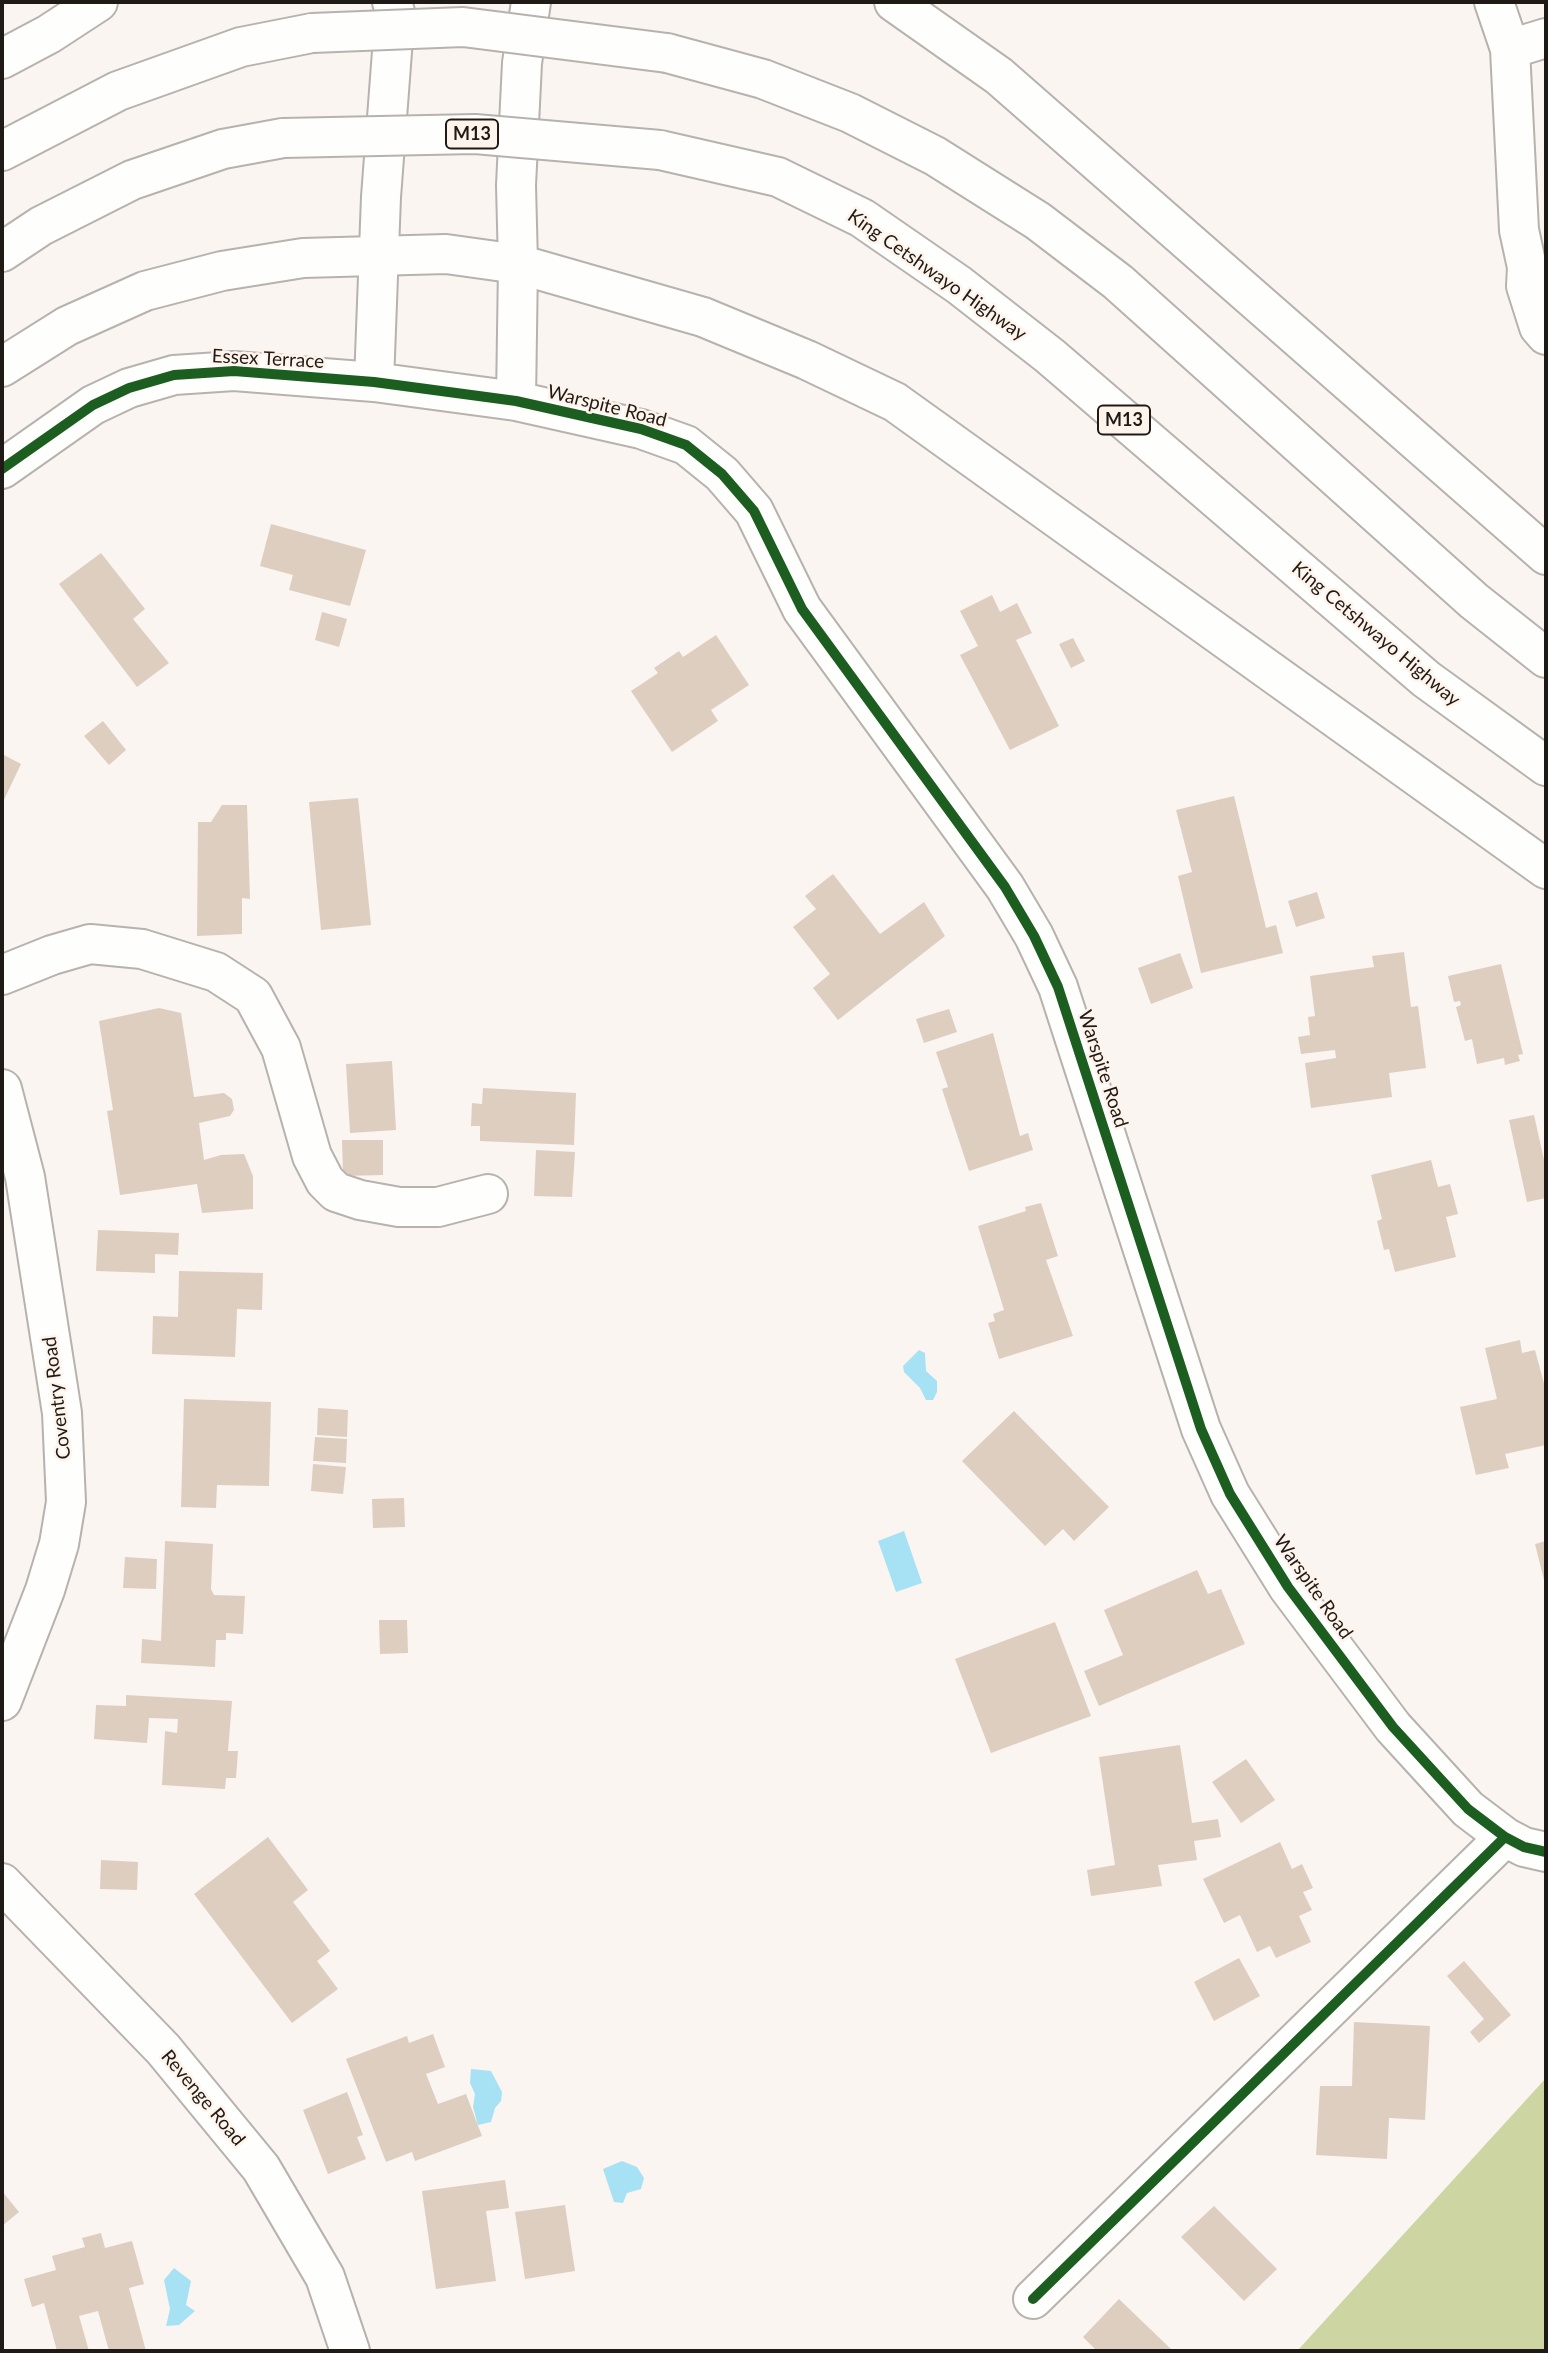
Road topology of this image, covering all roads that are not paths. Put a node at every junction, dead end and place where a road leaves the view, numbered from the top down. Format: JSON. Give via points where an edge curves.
{"nodes":[{"id":1,"x":98,"y":2,"type":"edge"},
{"id":2,"x":531,"y":2,"type":"edge"},
{"id":3,"x":894,"y":2,"type":"edge"},
{"id":4,"x":1494,"y":2,"type":"edge"},
{"id":5,"x":396,"y":5,"type":"edge"},
{"id":6,"x":926,"y":14,"type":"edge"},
{"id":7,"x":1546,"y":38,"type":"edge"},
{"id":8,"x":1510,"y":49,"type":"junction"},
{"id":9,"x":2,"y":59,"type":"edge"},
{"id":10,"x":2,"y":151,"type":"edge"},
{"id":11,"x":1519,"y":230,"type":"junction"},
{"id":12,"x":2,"y":252,"type":"edge"},
{"id":13,"x":379,"y":254,"type":"junction"},
{"id":14,"x":519,"y":264,"type":"junction"},
{"id":15,"x":1546,"y":278,"type":"edge"},
{"id":16,"x":1546,"y":335,"type":"edge"},
{"id":17,"x":2,"y":367,"type":"edge"},
{"id":18,"x":374,"y":382,"type":"junction"},
{"id":19,"x":516,"y":401,"type":"junction"},
{"id":20,"x":2,"y":469,"type":"edge"},
{"id":21,"x":1546,"y":555,"type":"edge"},
{"id":22,"x":1546,"y":659,"type":"edge"},
{"id":23,"x":1546,"y":766,"type":"edge"},
{"id":24,"x":1546,"y":869,"type":"edge"},
{"id":25,"x":2,"y":975,"type":"edge"},
{"id":26,"x":2,"y":1089,"type":"edge"},
{"id":27,"x":9,"y":1142,"type":"edge"},
{"id":28,"x":488,"y":1194,"type":"dead end"},
{"id":29,"x":2,"y":1701,"type":"edge"},
{"id":30,"x":1505,"y":1837,"type":"junction"},
{"id":31,"x":1546,"y":1852,"type":"edge"},
{"id":32,"x":2,"y":1883,"type":"edge"},
{"id":33,"x":1033,"y":2300,"type":"dead end"},
{"id":34,"x":350,"y":2351,"type":"edge"}],
"edges":[{"from":1,"to":9,"type":"main road"},
{"from":2,"to":14,"type":"main road","via":[[522,63],[516,185]]},
{"from":3,"to":6,"type":"main road"},
{"from":4,"to":8,"type":"main road"},
{"from":5,"to":13,"type":"main road"},
{"from":6,"to":21,"type":"main road"},
{"from":7,"to":8,"type":"main road"},
{"from":8,"to":11,"type":"main road"},
{"from":10,"to":22,"type":"main road","bridge":true,"via":[[118,90],[241,47],[312,33],[463,27],[667,53],[763,79],[850,113],[936,156],[1038,221],[1118,282],[1474,601]]},
{"from":11,"to":15,"type":"main road"},
{"from":11,"to":16,"type":"main road","via":[[1526,286]]},
{"from":12,"to":23,"type":"main road","name":"King Cetshwayo Highway","number":"M13","bridge":true,"via":[[41,226],[132,180],[223,149],[283,138],[475,134],[660,150],[778,177],[862,218],[959,285],[1050,356],[1426,679]]},
{"from":13,"to":14,"type":"main road","via":[[446,254]]},
{"from":13,"to":17,"type":"main road","via":[[303,258],[222,271],[145,291],[67,326]]},
{"from":13,"to":18,"type":"main road"},
{"from":14,"to":19,"type":"main road"},
{"from":14,"to":24,"type":"main road","via":[[703,317],[895,402]]},
{"from":18,"to":19,"type":"main road","name":"Essex Terrace"},
{"from":18,"to":20,"type":"main road","name":"Essex Terrace","via":[[234,371],[149,380],[93,405]]},
{"from":19,"to":30,"type":"main road","name":"Warspite Road","via":[[641,429],[686,445],[722,474],[754,511],[802,609],[1005,887],[1034,936],[1058,987],[1201,1429],[1230,1494],[1288,1587],[1393,1727],[1468,1810]]},
{"from":25,"to":28,"type":"main road","via":[[90,944],[142,949],[216,972],[253,996],[281,1048],[312,1156],[336,1192],[399,1207],[438,1207]]},
{"from":26,"to":27,"type":"main road","name":"Coventry Road"},
{"from":27,"to":29,"type":"main road","name":"Coventry Road","via":[[62,1413],[66,1502],[60,1544]]},
{"from":30,"to":31,"type":"main road","name":"Warspite Road"},
{"from":30,"to":33,"type":"main road"},
{"from":32,"to":34,"type":"main road","name":"Revenge Road","via":[[163,2049],[261,2168],[325,2277]]}]}
